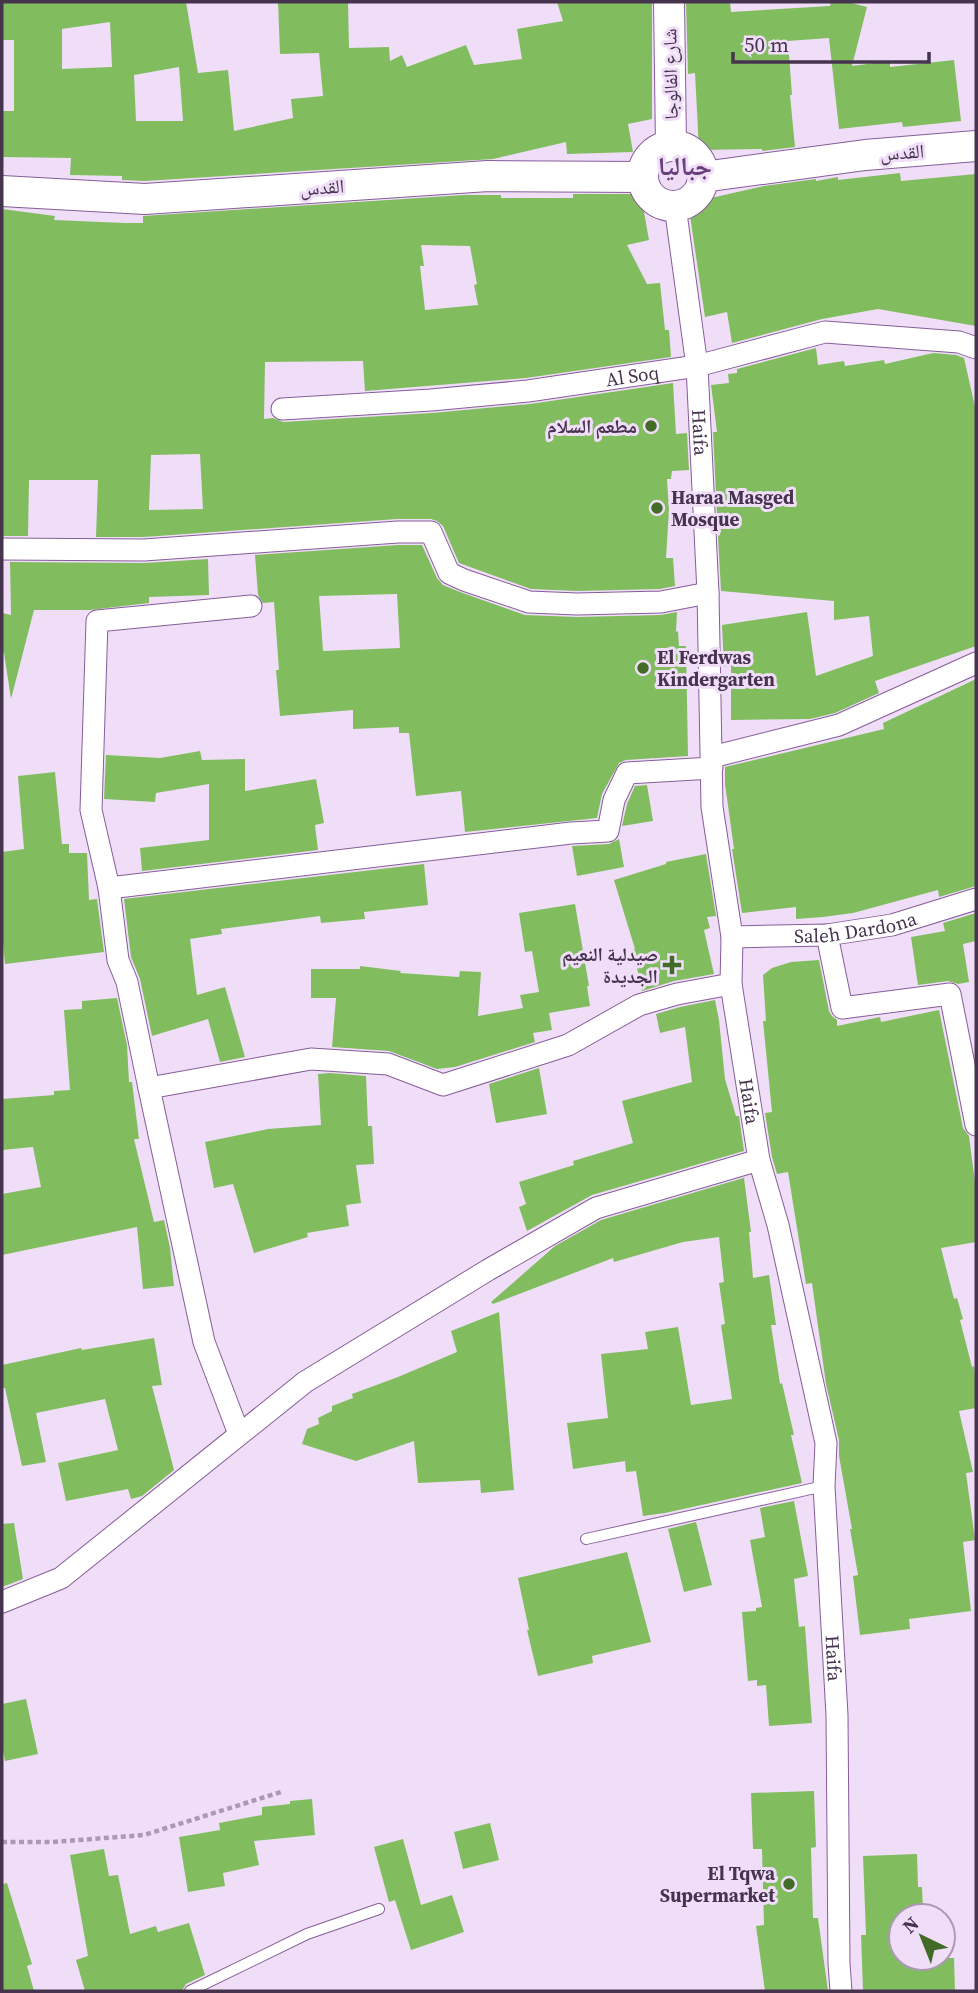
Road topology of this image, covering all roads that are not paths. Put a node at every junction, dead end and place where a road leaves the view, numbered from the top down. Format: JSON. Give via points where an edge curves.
{"nodes":[{"id":1,"x":669,"y":2,"type":"edge"},
{"id":2,"x":671,"y":146,"type":"junction"},
{"id":3,"x":976,"y":146,"type":"edge"},
{"id":4,"x":643,"y":177,"type":"junction"},
{"id":5,"x":703,"y":177,"type":"junction"},
{"id":6,"x":2,"y":191,"type":"edge"},
{"id":7,"x":675,"y":206,"type":"junction"},
{"id":8,"x":976,"y":348,"type":"edge"},
{"id":9,"x":697,"y":366,"type":"junction"},
{"id":10,"x":282,"y":409,"type":"dead end"},
{"id":11,"x":2,"y":549,"type":"edge"},
{"id":12,"x":708,"y":593,"type":"junction"},
{"id":13,"x":251,"y":606,"type":"dead end"},
{"id":14,"x":976,"y":663,"type":"edge"},
{"id":15,"x":712,"y":762,"type":"junction"},
{"id":16,"x":109,"y":888,"type":"junction"},
{"id":17,"x":976,"y":899,"type":"edge"},
{"id":18,"x":827,"y":935,"type":"junction"},
{"id":19,"x":732,"y":937,"type":"junction"},
{"id":20,"x":731,"y":984,"type":"junction"},
{"id":21,"x":149,"y":1088,"type":"junction"},
{"id":22,"x":976,"y":1125,"type":"edge"},
{"id":23,"x":759,"y":1160,"type":"junction"},
{"id":24,"x":239,"y":1434,"type":"junction"},
{"id":25,"x":824,"y":1486,"type":"junction"},
{"id":26,"x":586,"y":1539,"type":"dead end"},
{"id":27,"x":2,"y":1601,"type":"edge"},
{"id":28,"x":379,"y":1909,"type":"dead end"},
{"id":29,"x":190,"y":1991,"type":"edge"},
{"id":30,"x":841,"y":1991,"type":"edge"}],
"edges":[{"from":1,"to":2,"type":"main road","name":"شارع الفالوجا"},
{"from":2,"to":4,"type":"main road","via":[[654,153]]},
{"from":2,"to":5,"type":"main road","via":[[690,151],[702,167]]},
{"from":3,"to":5,"type":"main road","name":"القدس","via":[[865,155]]},
{"from":4,"to":6,"type":"main road","name":"القدس","via":[[488,176],[145,199]]},
{"from":4,"to":7,"type":"main road","via":[[649,195],[666,206]]},
{"from":5,"to":7,"type":"main road","via":[[692,200]]},
{"from":7,"to":9,"type":"street","name":"Haifa"},
{"from":8,"to":9,"type":"street","name":"Al Soq","via":[[959,342],[825,332]]},
{"from":9,"to":10,"type":"street","name":"Al Soq","via":[[528,391]]},
{"from":9,"to":12,"type":"street","name":"Haifa"},
{"from":11,"to":12,"type":"street","via":[[144,550],[431,531],[450,573],[529,602],[661,602]]},
{"from":12,"to":15,"type":"street","name":"Haifa"},
{"from":13,"to":16,"type":"street","via":[[97,621],[91,810]]},
{"from":14,"to":15,"type":"street","via":[[839,724]]},
{"from":15,"to":16,"type":"street","via":[[627,774],[614,800],[608,831]]},
{"from":15,"to":19,"type":"street","name":"Haifa","via":[[712,807]]},
{"from":16,"to":21,"type":"street","via":[[118,960],[127,982]]},
{"from":17,"to":18,"type":"street","name":"Saleh Dardona","via":[[892,925]]},
{"from":18,"to":19,"type":"street","name":"Saleh Dardona"},
{"from":18,"to":22,"type":"street","via":[[842,1008],[950,994]]},
{"from":19,"to":20,"type":"street","name":"Haifa"},
{"from":20,"to":21,"type":"street","via":[[639,1005],[568,1045],[443,1085],[388,1064],[311,1059]]},
{"from":20,"to":23,"type":"street","name":"Haifa"},
{"from":21,"to":24,"type":"street","via":[[204,1342]]},
{"from":23,"to":24,"type":"street","via":[[596,1208],[305,1382]]},
{"from":23,"to":25,"type":"street","name":"Haifa","via":[[778,1225],[826,1443]]},
{"from":24,"to":27,"type":"street","via":[[61,1578]]},
{"from":25,"to":26,"type":"lane"},
{"from":25,"to":30,"type":"street","name":"Haifa","via":[[837,1714]]},
{"from":28,"to":29,"type":"lane","via":[[307,1934]]}]}
